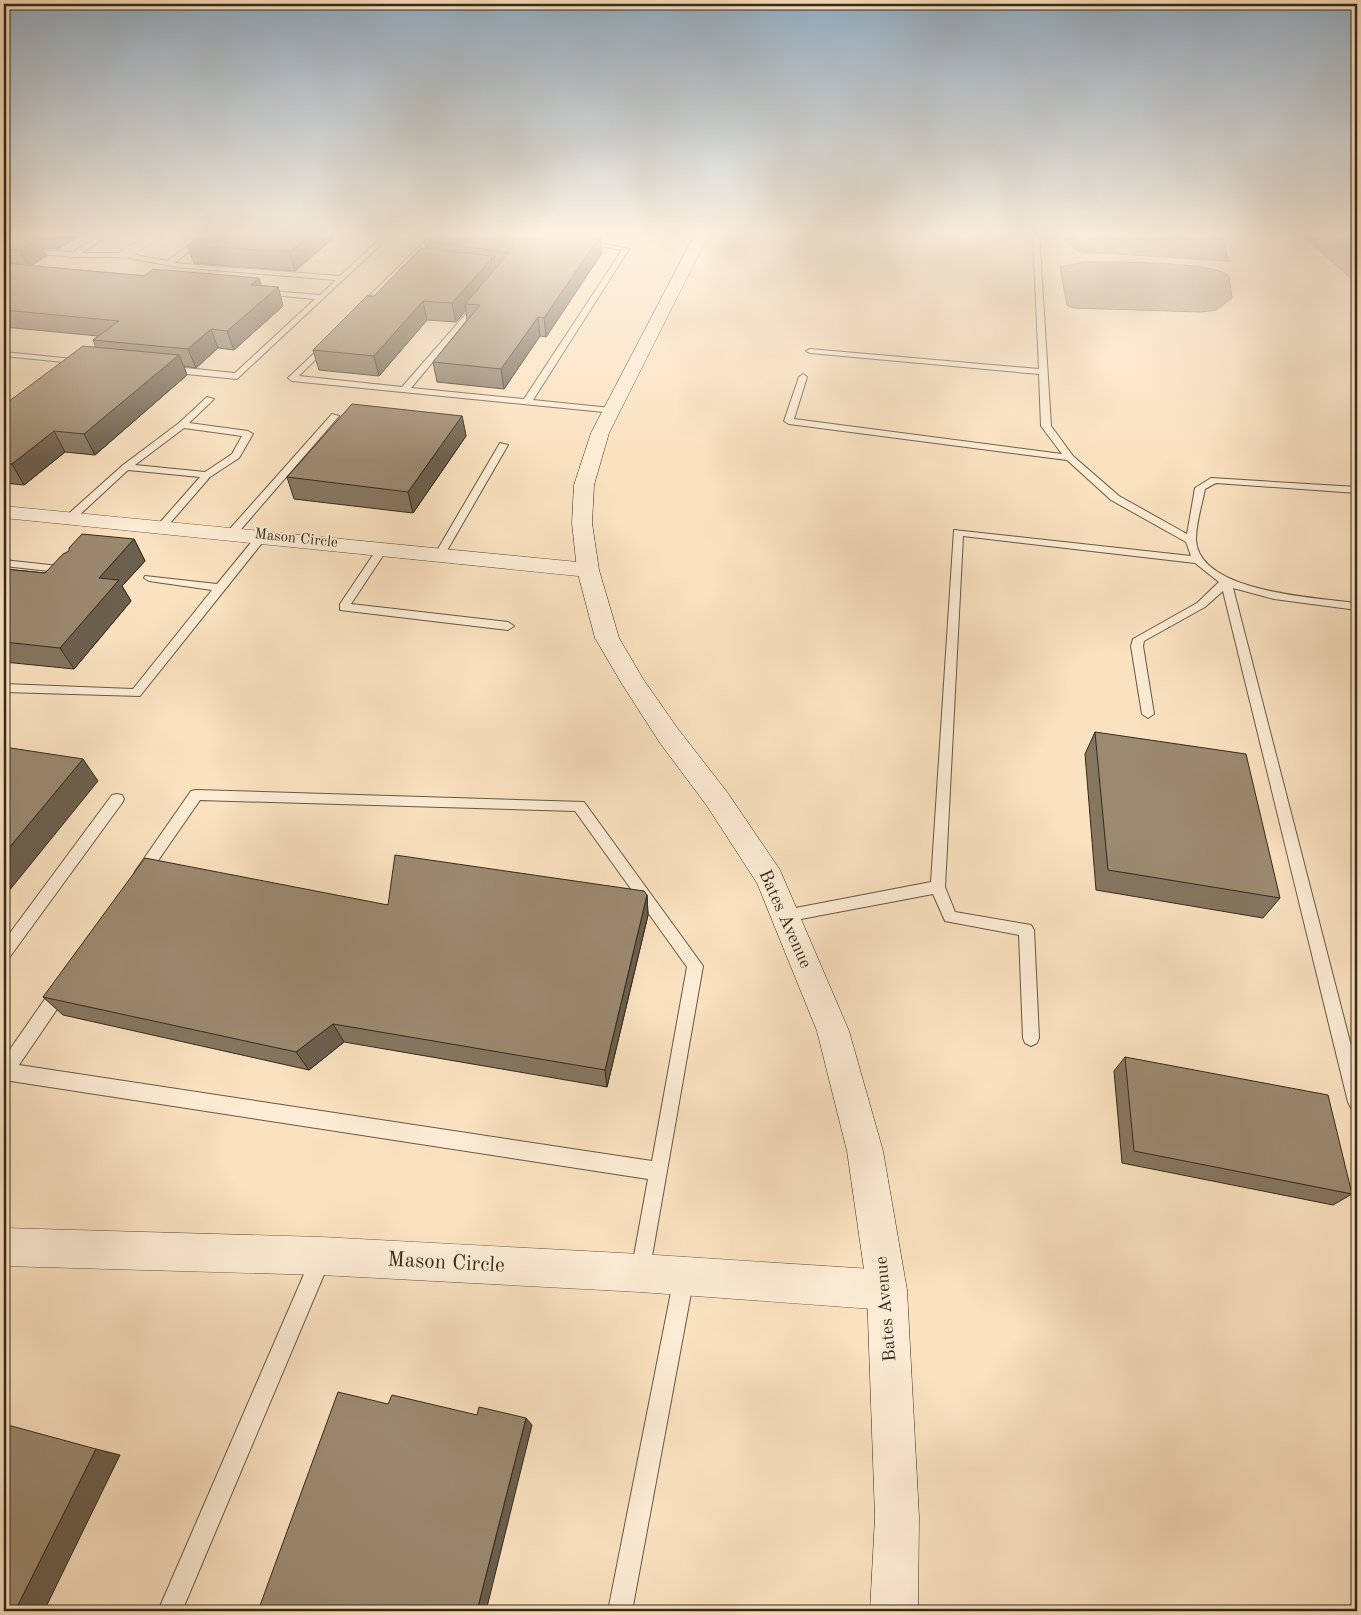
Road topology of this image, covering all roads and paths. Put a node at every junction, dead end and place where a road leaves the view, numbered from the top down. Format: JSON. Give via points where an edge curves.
{"nodes":[{"id":1,"x":308,"y":309,"type":"edge"},
{"id":2,"x":361,"y":309,"type":"edge"},
{"id":3,"x":472,"y":309,"type":"edge"},
{"id":4,"x":587,"y":309,"type":"edge"},
{"id":5,"x":663,"y":309,"type":"edge"},
{"id":6,"x":1040,"y":309,"type":"edge"},
{"id":7,"x":354,"y":316,"type":"edge"},
{"id":8,"x":333,"y":337,"type":"edge"},
{"id":9,"x":810,"y":351,"type":"dead end"},
{"id":10,"x":4,"y":354,"type":"edge"},
{"id":11,"x":91,"y":362,"type":"edge"},
{"id":12,"x":159,"y":368,"type":"edge"},
{"id":13,"x":1044,"y":372,"type":"junction"},
{"id":14,"x":803,"y":377,"type":"dead end"},
{"id":15,"x":404,"y":390,"type":"junction"},
{"id":16,"x":210,"y":399,"type":"dead end"},
{"id":17,"x":528,"y":402,"type":"junction"},
{"id":18,"x":610,"y":411,"type":"junction"},
{"id":19,"x":335,"y":416,"type":"dead end"},
{"id":20,"x":182,"y":425,"type":"junction"},
{"id":21,"x":503,"y":445,"type":"dead end"},
{"id":22,"x":1070,"y":458,"type":"junction"},
{"id":23,"x":126,"y":468,"type":"junction"},
{"id":24,"x":207,"y":475,"type":"junction"},
{"id":25,"x":1357,"y":490,"type":"edge"},
{"id":26,"x":4,"y":512,"type":"edge"},
{"id":27,"x":70,"y":518,"type":"junction"},
{"id":28,"x":160,"y":527,"type":"junction"},
{"id":29,"x":232,"y":533,"type":"junction"},
{"id":30,"x":262,"y":536,"type":"junction"},
{"id":31,"x":1191,"y":540,"type":"junction"},
{"id":32,"x":383,"y":548,"type":"junction"},
{"id":33,"x":440,"y":554,"type":"junction"},
{"id":34,"x":1198,"y":560,"type":"junction"},
{"id":35,"x":4,"y":563,"type":"edge"},
{"id":36,"x":588,"y":570,"type":"junction"},
{"id":37,"x":76,"y":571,"type":"edge"},
{"id":38,"x":149,"y":578,"type":"dead end"},
{"id":39,"x":1226,"y":582,"type":"junction"},
{"id":40,"x":220,"y":588,"type":"junction"},
{"id":41,"x":1357,"y":606,"type":"edge"},
{"id":42,"x":508,"y":626,"type":"dead end"},
{"id":43,"x":4,"y":688,"type":"edge"},
{"id":44,"x":1148,"y":714,"type":"dead end"},
{"id":45,"x":117,"y":799,"type":"dead end"},
{"id":46,"x":134,"y":884,"type":"edge"},
{"id":47,"x":938,"y":887,"type":"junction"},
{"id":48,"x":785,"y":916,"type":"junction"},
{"id":49,"x":4,"y":953,"type":"edge"},
{"id":50,"x":72,"y":974,"type":"edge"},
{"id":51,"x":1031,"y":1038,"type":"dead end"},
{"id":52,"x":4,"y":1072,"type":"edge"},
{"id":53,"x":1357,"y":1102,"type":"edge"},
{"id":54,"x":658,"y":1171,"type":"junction"},
{"id":55,"x":4,"y":1247,"type":"edge"},
{"id":56,"x":321,"y":1256,"type":"junction"},
{"id":57,"x":640,"y":1273,"type":"junction"},
{"id":58,"x":684,"y":1276,"type":"junction"},
{"id":59,"x":887,"y":1290,"type":"junction"},
{"id":60,"x":170,"y":1611,"type":"edge"},
{"id":61,"x":620,"y":1611,"type":"edge"},
{"id":62,"x":894,"y":1611,"type":"edge"}],
"edges":[{"from":1,"to":12,"type":"lane","via":[[236,376]]},
{"from":2,"to":7,"type":"lane"},
{"from":3,"to":15,"type":"lane"},
{"from":4,"to":17,"type":"lane"},
{"from":5,"to":18,"type":"street","name":"Bates Avenue"},
{"from":6,"to":13,"type":"lane"},
{"from":8,"to":15,"type":"lane","via":[[292,378]]},
{"from":9,"to":13,"type":"lane"},
{"from":10,"to":11,"type":"lane"},
{"from":13,"to":22,"type":"lane","via":[[1046,426]]},
{"from":14,"to":22,"type":"lane","via":[[789,421]]},
{"from":15,"to":17,"type":"lane"},
{"from":16,"to":20,"type":"lane"},
{"from":17,"to":18,"type":"lane"},
{"from":18,"to":36,"type":"street","name":"Bates Avenue","via":[[584,485],[582,523]]},
{"from":19,"to":29,"type":"lane"},
{"from":20,"to":23,"type":"lane"},
{"from":20,"to":24,"type":"lane","via":[[248,434],[236,456]]},
{"from":21,"to":33,"type":"lane"},
{"from":22,"to":31,"type":"lane","via":[[1115,498]]},
{"from":23,"to":24,"type":"lane"},
{"from":23,"to":27,"type":"lane"},
{"from":24,"to":28,"type":"lane"},
{"from":25,"to":31,"type":"lane","via":[[1214,480],[1200,488]]},
{"from":26,"to":27,"type":"street","name":"Mason Circle"},
{"from":27,"to":28,"type":"street","name":"Mason Circle"},
{"from":28,"to":29,"type":"street","name":"Mason Circle"},
{"from":29,"to":30,"type":"street","name":"Mason Circle"},
{"from":30,"to":32,"type":"street","name":"Mason Circle"},
{"from":30,"to":40,"type":"lane"},
{"from":31,"to":34,"type":"lane"},
{"from":32,"to":33,"type":"street","name":"Mason Circle"},
{"from":32,"to":42,"type":"lane","via":[[344,607]]},
{"from":33,"to":36,"type":"street","name":"Mason Circle"},
{"from":34,"to":39,"type":"lane"},
{"from":34,"to":47,"type":"lane","via":[[958,532]]},
{"from":35,"to":37,"type":"lane"},
{"from":36,"to":48,"type":"street","name":"Bates Avenue","via":[[607,638],[669,736],[717,799],[770,878]]},
{"from":38,"to":40,"type":"lane"},
{"from":39,"to":41,"type":"lane","via":[[1274,596]]},
{"from":39,"to":44,"type":"lane","via":[[1201,605],[1139,639],[1137,646]]},
{"from":39,"to":53,"type":"lane"},
{"from":40,"to":43,"type":"lane","via":[[136,693]]},
{"from":45,"to":49,"type":"lane"},
{"from":46,"to":54,"type":"lane","via":[[196,795],[579,806],[695,966]]},
{"from":47,"to":48,"type":"lane"},
{"from":47,"to":51,"type":"lane","via":[[950,917],[1026,930]]},
{"from":48,"to":59,"type":"street","name":"Bates Avenue","via":[[833,1031],[865,1151]]},
{"from":50,"to":52,"type":"lane"},
{"from":52,"to":54,"type":"lane"},
{"from":54,"to":57,"type":"lane"},
{"from":55,"to":56,"type":"street","name":"Mason Circle"},
{"from":56,"to":57,"type":"street","name":"Mason Circle"},
{"from":56,"to":60,"type":"lane"},
{"from":57,"to":58,"type":"street","name":"Mason Circle"},
{"from":58,"to":59,"type":"street","name":"Mason Circle"},
{"from":58,"to":61,"type":"lane"},
{"from":59,"to":62,"type":"street","name":"Bates Avenue","via":[[897,1517]]}]}
